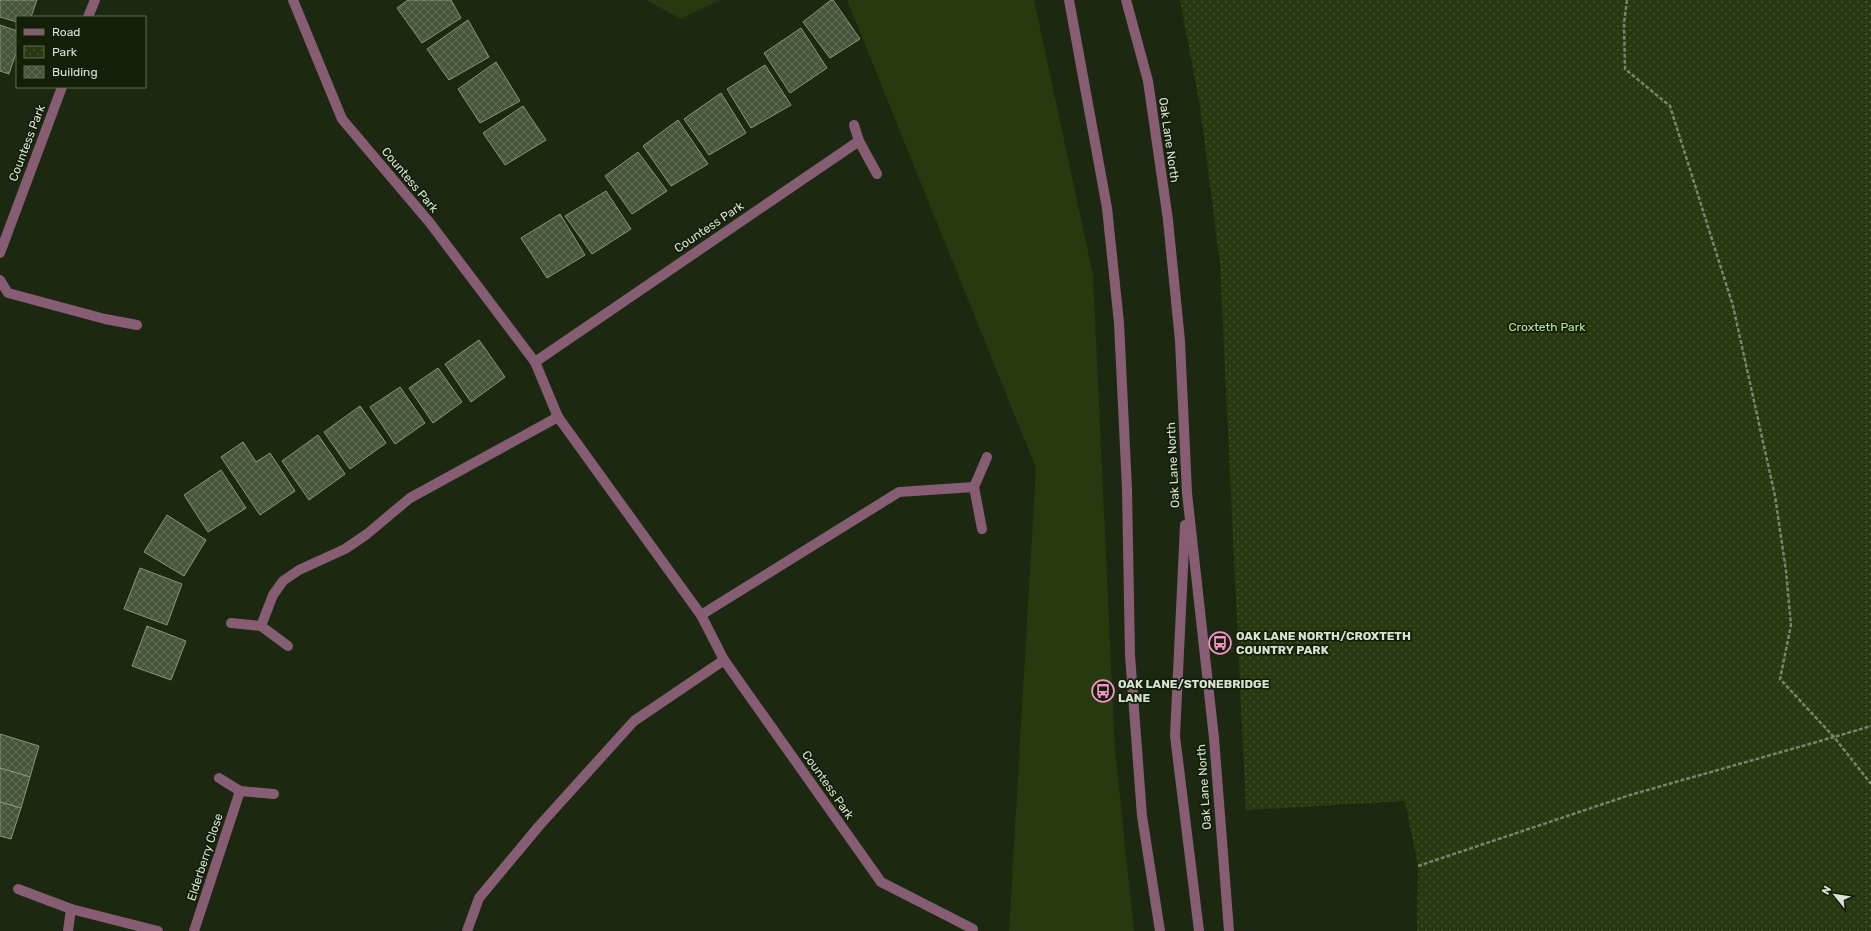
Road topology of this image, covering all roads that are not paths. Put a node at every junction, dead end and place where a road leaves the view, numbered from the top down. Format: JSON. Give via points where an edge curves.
{"nodes":[{"id":1,"x":95,"y":0,"type":"edge"},
{"id":2,"x":293,"y":0,"type":"edge"},
{"id":3,"x":1069,"y":0,"type":"edge"},
{"id":4,"x":1126,"y":0,"type":"edge"},
{"id":5,"x":88,"y":16,"type":"edge"},
{"id":6,"x":62,"y":88,"type":"edge"},
{"id":7,"x":854,"y":125,"type":"dead end"},
{"id":8,"x":859,"y":141,"type":"junction"},
{"id":9,"x":877,"y":174,"type":"dead end"},
{"id":10,"x":0,"y":253,"type":"edge"},
{"id":11,"x":0,"y":280,"type":"edge"},
{"id":12,"x":136,"y":325,"type":"dead end"},
{"id":13,"x":535,"y":362,"type":"junction"},
{"id":14,"x":558,"y":417,"type":"junction"},
{"id":15,"x":987,"y":457,"type":"dead end"},
{"id":16,"x":974,"y":486,"type":"junction"},
{"id":17,"x":1187,"y":493,"type":"junction"},
{"id":18,"x":982,"y":528,"type":"dead end"},
{"id":19,"x":701,"y":615,"type":"junction"},
{"id":20,"x":231,"y":623,"type":"dead end"},
{"id":21,"x":261,"y":626,"type":"junction"},
{"id":22,"x":288,"y":646,"type":"dead end"},
{"id":23,"x":724,"y":660,"type":"junction"},
{"id":24,"x":219,"y":778,"type":"dead end"},
{"id":25,"x":240,"y":791,"type":"junction"},
{"id":26,"x":274,"y":794,"type":"dead end"},
{"id":27,"x":18,"y":890,"type":"dead end"},
{"id":28,"x":71,"y":909,"type":"junction"},
{"id":29,"x":973,"y":929,"type":"dead end"},
{"id":30,"x":68,"y":931,"type":"edge"},
{"id":31,"x":158,"y":931,"type":"edge"},
{"id":32,"x":194,"y":931,"type":"edge"},
{"id":33,"x":467,"y":931,"type":"edge"},
{"id":34,"x":1160,"y":931,"type":"edge"},
{"id":35,"x":1199,"y":931,"type":"edge"},
{"id":36,"x":1228,"y":931,"type":"edge"}],
"edges":[{"from":1,"to":5,"type":"street"},
{"from":2,"to":13,"type":"street","name":"Countess Park","via":[[342,119],[430,223]]},
{"from":3,"to":34,"type":"street","via":[[1107,208],[1119,323],[1127,488],[1130,655],[1142,816]]},
{"from":4,"to":17,"type":"street","name":"Oak Lane North","via":[[1148,81],[1168,220],[1180,341]]},
{"from":6,"to":10,"type":"street","name":"Countess Park"},
{"from":7,"to":8,"type":"street"},
{"from":8,"to":9,"type":"street"},
{"from":8,"to":13,"type":"street","name":"Countess Park"},
{"from":11,"to":12,"type":"street","via":[[8,293]]},
{"from":13,"to":14,"type":"street","name":"Countess Park"},
{"from":14,"to":19,"type":"street","name":"Countess Park"},
{"from":14,"to":21,"type":"street","via":[[410,498],[367,534],[283,581],[273,595]]},
{"from":15,"to":16,"type":"street"},
{"from":16,"to":18,"type":"street"},
{"from":16,"to":19,"type":"street","via":[[899,492]]},
{"from":17,"to":35,"type":"street","via":[[1175,736]]},
{"from":17,"to":36,"type":"street","name":"Oak Lane North","via":[[1214,738]]},
{"from":19,"to":23,"type":"street","name":"Countess Park"},
{"from":20,"to":21,"type":"street"},
{"from":21,"to":22,"type":"street"},
{"from":23,"to":29,"type":"street","name":"Countess Park","via":[[881,882]]},
{"from":23,"to":33,"type":"street","via":[[634,721],[539,826],[479,898]]},
{"from":24,"to":25,"type":"street"},
{"from":25,"to":26,"type":"street"},
{"from":25,"to":32,"type":"street","name":"Elderberry Close"},
{"from":27,"to":28,"type":"street"},
{"from":28,"to":30,"type":"street"},
{"from":28,"to":31,"type":"street"}]}
